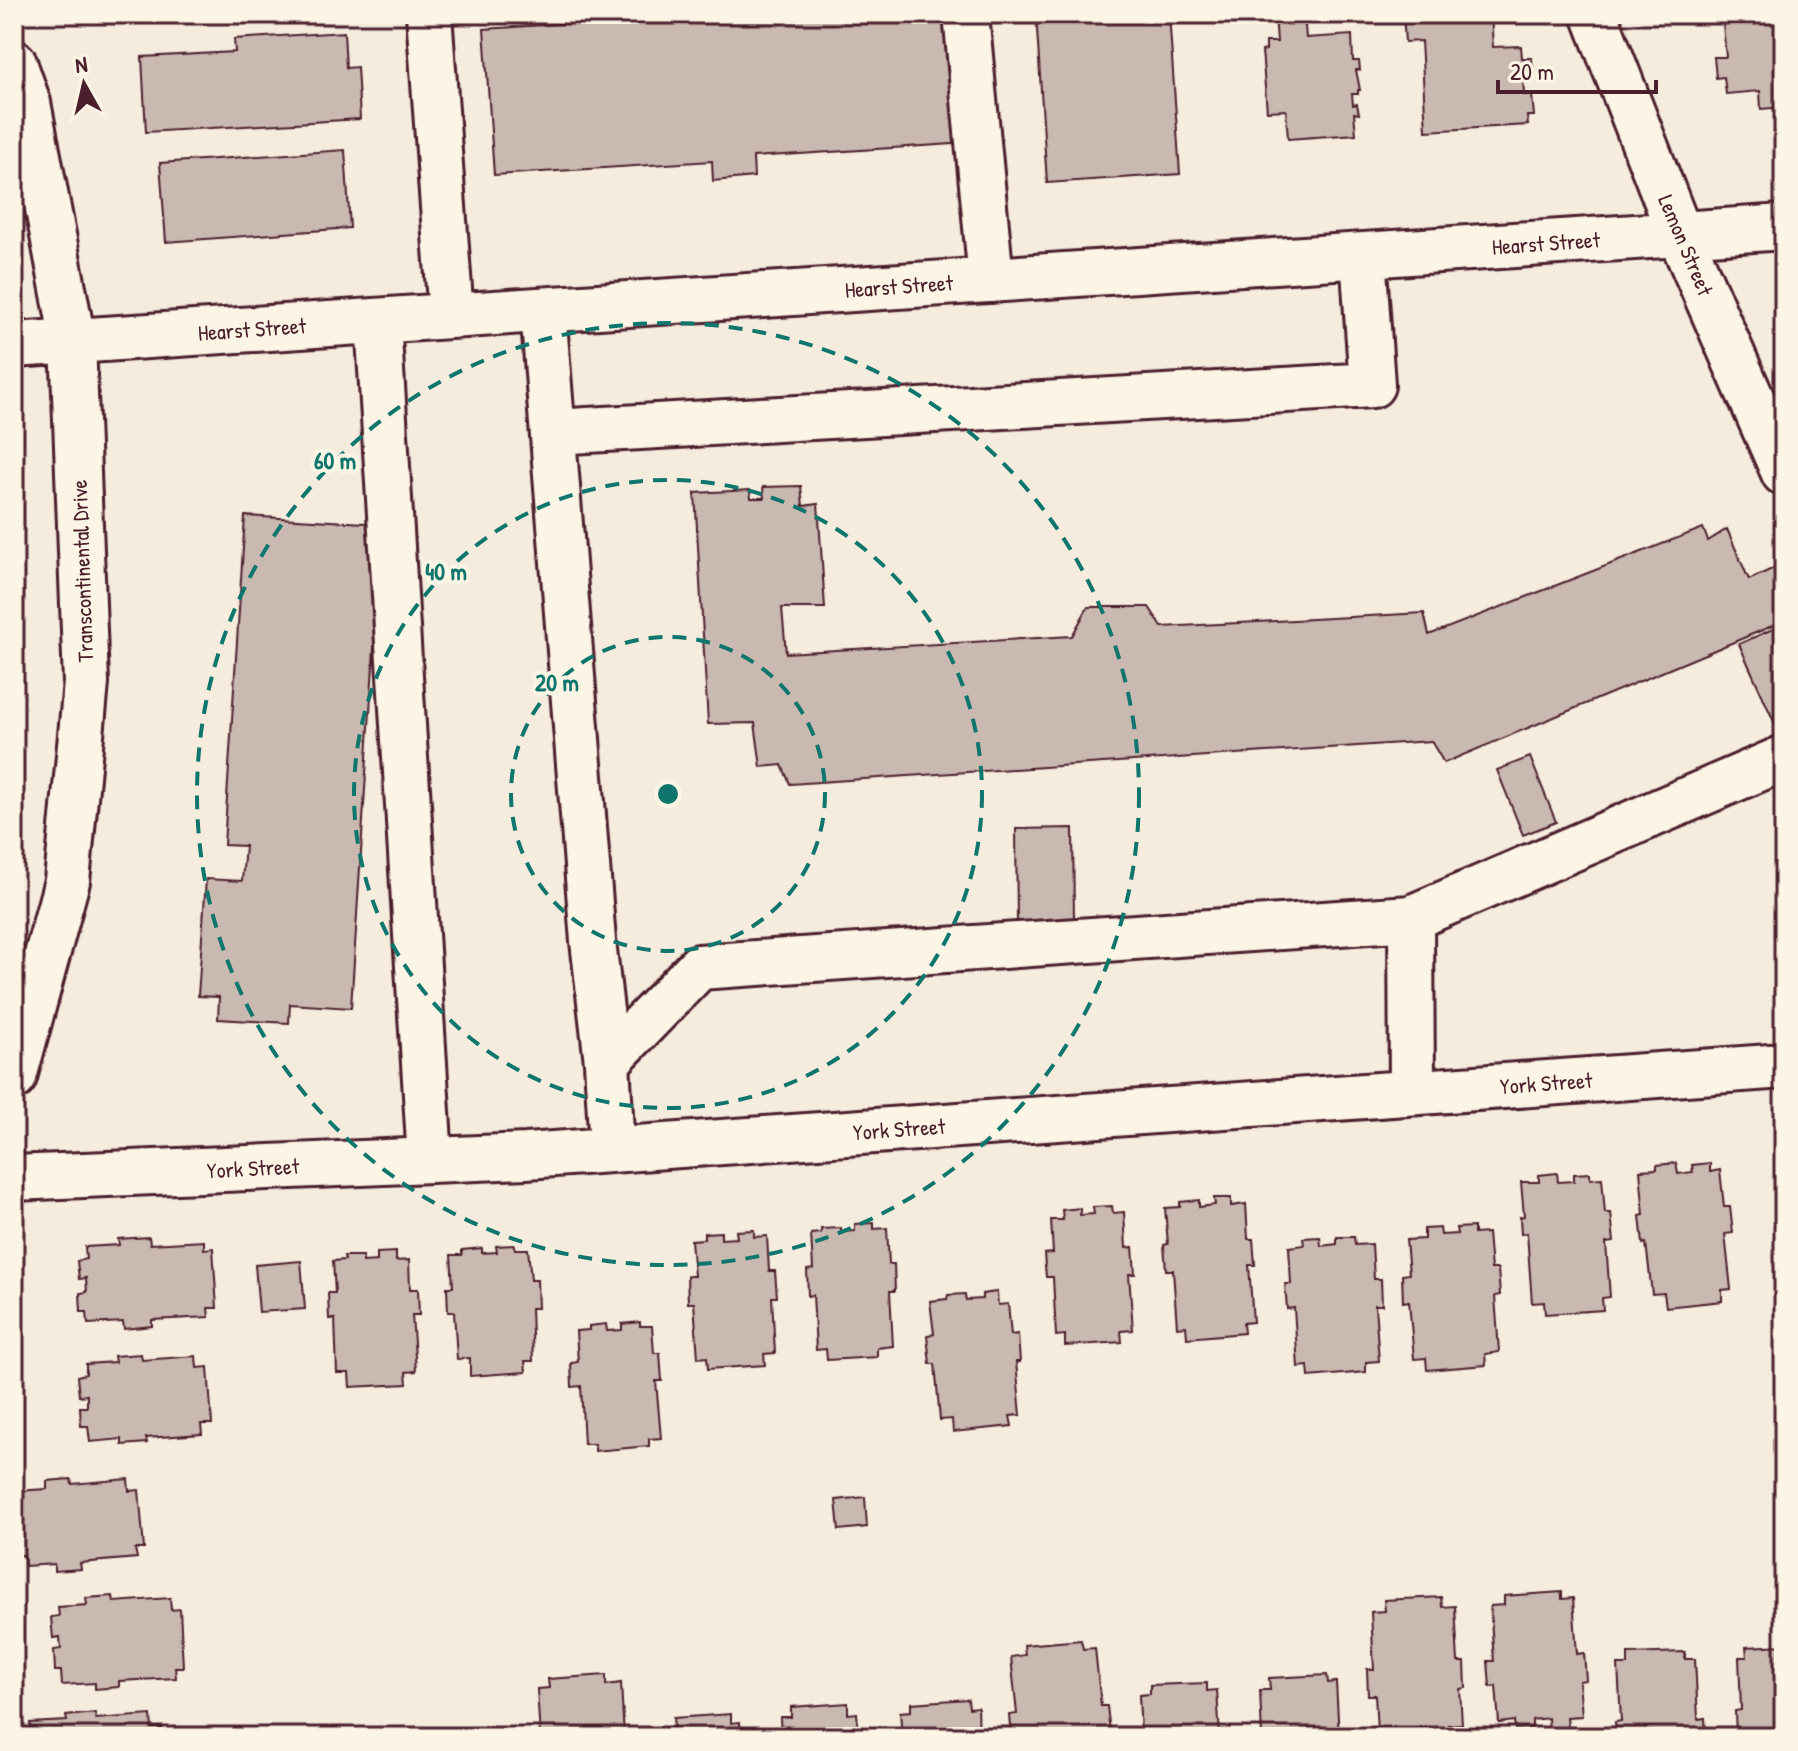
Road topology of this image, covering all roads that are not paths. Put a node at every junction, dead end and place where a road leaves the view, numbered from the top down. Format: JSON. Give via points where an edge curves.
{"nodes":[{"id":1,"x":429,"y":14,"type":"edge"},
{"id":2,"x":966,"y":14,"type":"edge"},
{"id":3,"x":1594,"y":14,"type":"edge"},
{"id":4,"x":14,"y":63,"type":"edge"},
{"id":5,"x":1784,"y":227,"type":"edge"},
{"id":6,"x":1680,"y":235,"type":"junction"},
{"id":7,"x":1363,"y":255,"type":"junction"},
{"id":8,"x":991,"y":280,"type":"junction"},
{"id":9,"x":543,"y":310,"type":"junction"},
{"id":10,"x":451,"y":316,"type":"junction"},
{"id":11,"x":378,"y":321,"type":"junction"},
{"id":12,"x":73,"y":341,"type":"junction"},
{"id":13,"x":14,"y":345,"type":"edge"},
{"id":14,"x":553,"y":432,"type":"junction"},
{"id":15,"x":1784,"y":473,"type":"edge"},
{"id":16,"x":1784,"y":758,"type":"edge"},
{"id":17,"x":1411,"y":918,"type":"junction"},
{"id":18,"x":607,"y":1062,"type":"junction"},
{"id":19,"x":1784,"y":1066,"type":"edge"},
{"id":20,"x":14,"y":1077,"type":"edge"},
{"id":21,"x":1412,"y":1092,"type":"junction"},
{"id":22,"x":612,"y":1150,"type":"junction"},
{"id":23,"x":430,"y":1160,"type":"junction"},
{"id":24,"x":14,"y":1178,"type":"edge"}],
"edges":[{"from":1,"to":10,"type":"street"},
{"from":2,"to":8,"type":"street"},
{"from":3,"to":6,"type":"street","name":"Lemon Street"},
{"from":4,"to":12,"type":"street","name":"Transcontinental Drive","via":[[28,103]]},
{"from":5,"to":6,"type":"street","name":"Hearst Street"},
{"from":6,"to":7,"type":"street","name":"Hearst Street"},
{"from":6,"to":15,"type":"street","name":"Lemon Street"},
{"from":7,"to":8,"type":"street","name":"Hearst Street"},
{"from":7,"to":14,"type":"street","via":[[1372,385]]},
{"from":8,"to":9,"type":"street","name":"Hearst Street"},
{"from":9,"to":10,"type":"street","name":"Hearst Street"},
{"from":9,"to":14,"type":"street"},
{"from":10,"to":11,"type":"street","name":"Hearst Street"},
{"from":11,"to":12,"type":"street","name":"Hearst Street"},
{"from":11,"to":23,"type":"street"},
{"from":12,"to":13,"type":"street","name":"Hearst Street"},
{"from":12,"to":20,"type":"street","name":"Transcontinental Drive","via":[[86,683],[67,881]]},
{"from":14,"to":18,"type":"street"},
{"from":16,"to":17,"type":"street"},
{"from":17,"to":18,"type":"street","via":[[699,967]]},
{"from":17,"to":21,"type":"street"},
{"from":18,"to":22,"type":"street"},
{"from":19,"to":21,"type":"street","name":"York Street"},
{"from":21,"to":22,"type":"street","name":"York Street"},
{"from":22,"to":23,"type":"street","name":"York Street"},
{"from":23,"to":24,"type":"street","name":"York Street"}]}
